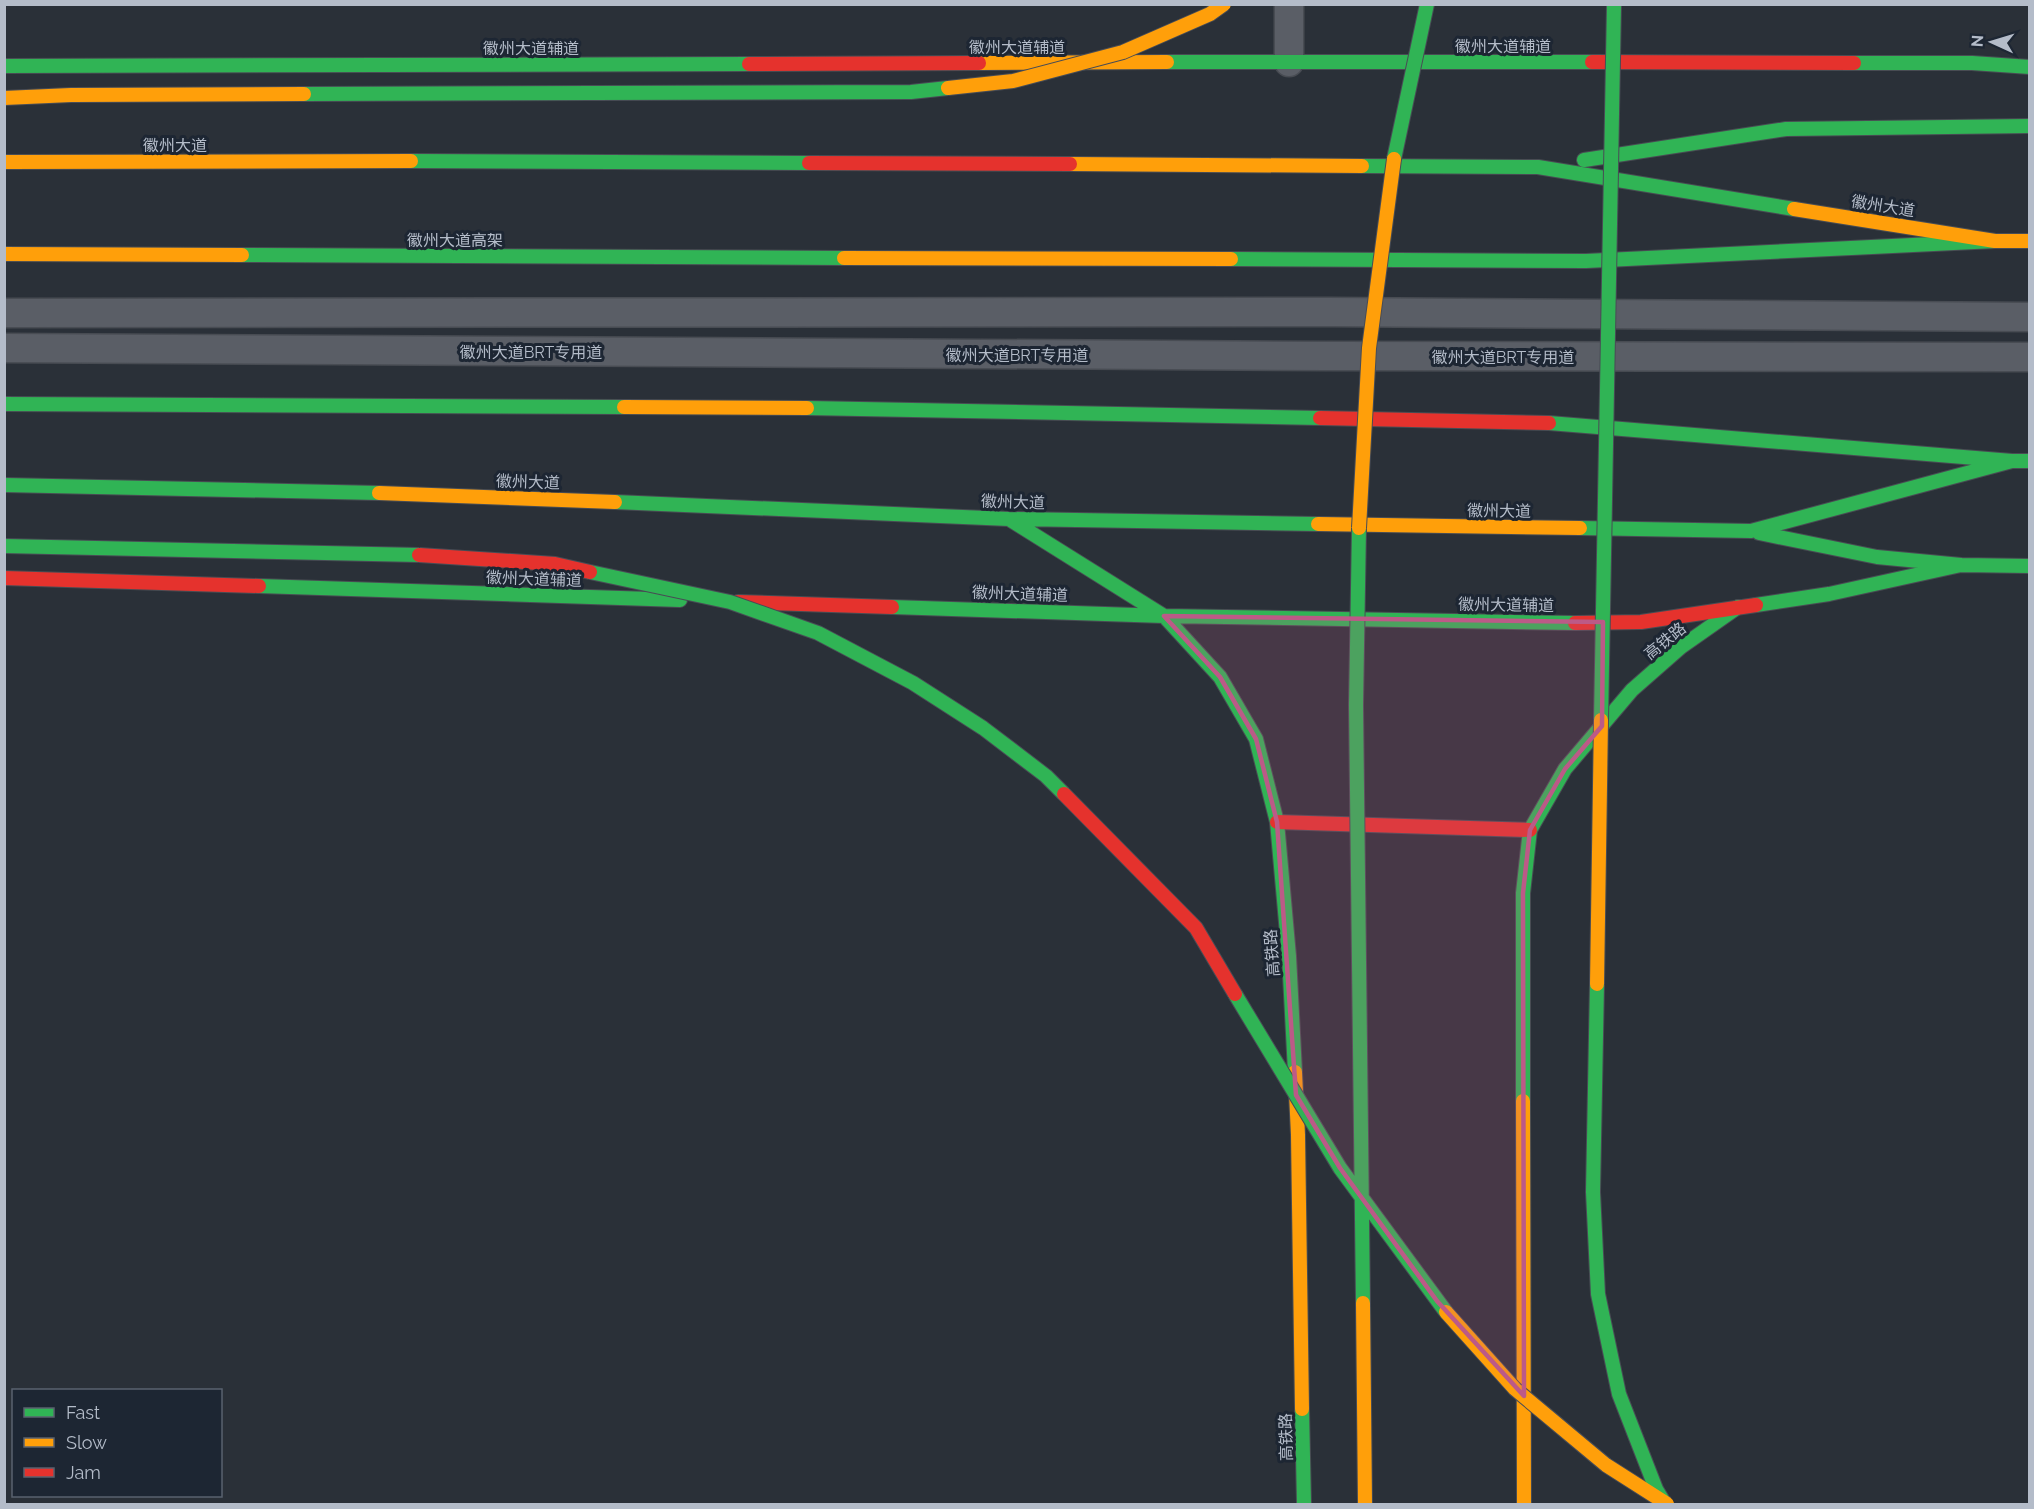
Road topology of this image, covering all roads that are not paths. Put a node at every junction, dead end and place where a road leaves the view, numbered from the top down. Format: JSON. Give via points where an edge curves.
{"nodes":[{"id":1,"x":1224,"y":4,"type":"edge"},
{"id":2,"x":1289,"y":4,"type":"edge"},
{"id":3,"x":1427,"y":4,"type":"edge"},
{"id":4,"x":1614,"y":4,"type":"edge"},
{"id":5,"x":1289,"y":62,"type":"junction"},
{"id":6,"x":4,"y":66,"type":"edge"},
{"id":7,"x":2030,"y":67,"type":"edge"},
{"id":8,"x":4,"y":98,"type":"edge"},
{"id":9,"x":2030,"y":126,"type":"edge"},
{"id":10,"x":4,"y":162,"type":"edge"},
{"id":11,"x":1538,"y":167,"type":"junction"},
{"id":12,"x":1995,"y":241,"type":"junction"},
{"id":13,"x":2030,"y":241,"type":"edge"},
{"id":14,"x":4,"y":254,"type":"edge"},
{"id":15,"x":905,"y":259,"type":"joint"},
{"id":16,"x":4,"y":314,"type":"edge"},
{"id":17,"x":2030,"y":317,"type":"edge"},
{"id":18,"x":4,"y":348,"type":"edge"},
{"id":19,"x":2030,"y":357,"type":"edge"},
{"id":20,"x":4,"y":405,"type":"edge"},
{"id":21,"x":2012,"y":461,"type":"junction"},
{"id":22,"x":2030,"y":461,"type":"edge"},
{"id":23,"x":4,"y":485,"type":"edge"},
{"id":24,"x":1008,"y":519,"type":"junction"},
{"id":25,"x":1751,"y":531,"type":"junction"},
{"id":26,"x":4,"y":546,"type":"edge"},
{"id":27,"x":1962,"y":565,"type":"junction"},
{"id":28,"x":2030,"y":566,"type":"edge"},
{"id":29,"x":4,"y":578,"type":"edge"},
{"id":30,"x":1738,"y":607,"type":"junction"},
{"id":31,"x":1164,"y":616,"type":"junction"},
{"id":32,"x":1277,"y":822,"type":"junction"},
{"id":33,"x":1530,"y":830,"type":"junction"},
{"id":34,"x":1304,"y":1504,"type":"edge"},
{"id":35,"x":1365,"y":1504,"type":"edge"},
{"id":36,"x":1524,"y":1504,"type":"edge"},
{"id":37,"x":1666,"y":1504,"type":"edge"}],
"edges":[{"from":1,"to":8,"type":"main road","bridge":true,"via":[[1210,14],[1123,52],[1013,81],[911,92]]},
{"from":2,"to":5,"type":"lane"},
{"from":3,"to":35,"type":"main road","bridge":true,"via":[[1392,170],[1369,348],[1359,527],[1356,705]]},
{"from":4,"to":37,"type":"main road","bridge":true,"via":[[1593,1192],[1598,1294],[1619,1394],[1656,1489]]},
{"from":5,"to":6,"type":"main road","name":"徽州大道辅道"},
{"from":5,"to":7,"type":"main road","name":"徽州大道辅道","via":[[1972,63]]},
{"from":9,"to":11,"type":"main road","via":[[1786,129]]},
{"from":10,"to":11,"type":"main road","name":"徽州大道"},
{"from":11,"to":12,"type":"main road","name":"徽州大道"},
{"from":12,"to":13,"type":"main road","name":"徽州大道"},
{"from":12,"to":15,"type":"main road","name":"徽州大道","via":[[1586,261]]},
{"from":14,"to":15,"type":"main road","name":"徽州大道高架"},
{"from":16,"to":17,"type":"lane","via":[[1344,312]]},
{"from":18,"to":19,"type":"lane","name":"徽州大道BRT专用道"},
{"from":20,"to":21,"type":"main road","name":"徽州大道","via":[[904,409],[1572,423]]},
{"from":21,"to":22,"type":"main road","name":"徽州大道"},
{"from":21,"to":25,"type":"main road","name":"徽州大道"},
{"from":23,"to":24,"type":"main road","name":"徽州大道","via":[[340,491]]},
{"from":24,"to":25,"type":"main road","name":"徽州大道"},
{"from":24,"to":31,"type":"main road","name":"高铁路"},
{"from":25,"to":27,"type":"main road","via":[[1877,557]]},
{"from":26,"to":37,"type":"main road","bridge":true,"via":[[432,555],[555,564],[730,602],[818,633],[913,683],[983,728],[1046,776],[1196,927],[1340,1168],[1437,1301],[1515,1389],[1606,1465]]},
{"from":27,"to":28,"type":"main road","name":"徽州大道辅道"},
{"from":27,"to":30,"type":"main road","name":"徽州大道辅道","via":[[1829,594]]},
{"from":29,"to":31,"type":"main road","name":"徽州大道辅道"},
{"from":30,"to":31,"type":"main road","name":"徽州大道辅道","via":[[1641,622]]},
{"from":30,"to":33,"type":"main road","name":"高铁路","via":[[1681,647],[1632,690],[1565,769]]},
{"from":31,"to":32,"type":"main road","name":"高铁路","via":[[1220,677],[1256,739]]},
{"from":32,"to":33,"type":"main road"},
{"from":32,"to":34,"type":"main road","name":"高铁路","via":[[1289,956],[1298,1135]]},
{"from":33,"to":36,"type":"main road","name":"高铁路","via":[[1523,893]]}]}
